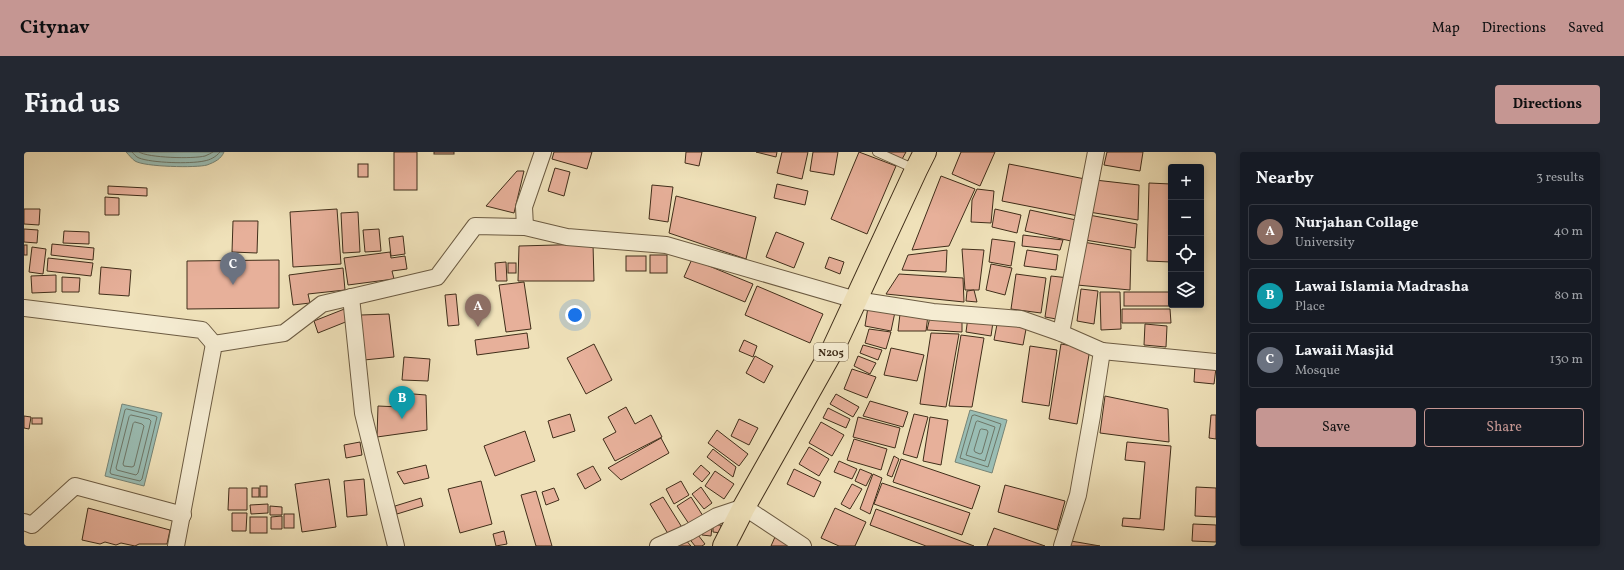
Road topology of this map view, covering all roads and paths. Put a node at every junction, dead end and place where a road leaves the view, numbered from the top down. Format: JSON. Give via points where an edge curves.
{"nodes":[{"id":1,"x":543,"y":152,"type":"edge"},
{"id":2,"x":877,"y":152,"type":"edge"},
{"id":3,"x":1096,"y":152,"type":"edge"},
{"id":4,"x":920,"y":161,"type":"edge"},
{"id":5,"x":525,"y":227,"type":"junction"},
{"id":6,"x":351,"y":298,"type":"junction"},
{"id":7,"x":856,"y":300,"type":"junction"},
{"id":8,"x":24,"y":308,"type":"edge"},
{"id":9,"x":1061,"y":333,"type":"junction"},
{"id":10,"x":214,"y":344,"type":"junction"},
{"id":11,"x":1102,"y":351,"type":"junction"},
{"id":12,"x":1216,"y":362,"type":"edge"},
{"id":13,"x":744,"y":507,"type":"junction"},
{"id":14,"x":183,"y":515,"type":"junction"},
{"id":15,"x":24,"y":522,"type":"edge"},
{"id":16,"x":176,"y":546,"type":"edge"},
{"id":17,"x":396,"y":546,"type":"edge"},
{"id":18,"x":658,"y":546,"type":"edge"},
{"id":19,"x":724,"y":546,"type":"edge"},
{"id":20,"x":803,"y":546,"type":"edge"},
{"id":21,"x":1062,"y":546,"type":"edge"}],
"edges":[{"from":1,"to":5,"type":"street","via":[[524,206]]},
{"from":2,"to":4,"type":"lane"},
{"from":3,"to":9,"type":"street"},
{"from":4,"to":7,"type":"highway","number":"N205"},
{"from":5,"to":6,"type":"street","via":[[475,226],[437,277]]},
{"from":5,"to":7,"type":"street","via":[[567,237],[666,245]]},
{"from":6,"to":10,"type":"street","via":[[322,304],[284,333]]},
{"from":6,"to":17,"type":"street","via":[[363,413]]},
{"from":7,"to":9,"type":"street","via":[[933,312],[1021,319]]},
{"from":7,"to":13,"type":"highway","number":"N205","via":[[833,349]]},
{"from":8,"to":10,"type":"street","via":[[202,330]]},
{"from":9,"to":11,"type":"street"},
{"from":10,"to":14,"type":"street"},
{"from":11,"to":12,"type":"street"},
{"from":11,"to":21,"type":"street","via":[[1078,495]]},
{"from":13,"to":18,"type":"street","via":[[717,516],[690,532]]},
{"from":13,"to":19,"type":"highway","number":"N205"},
{"from":13,"to":20,"type":"street"},
{"from":14,"to":15,"type":"street","via":[[75,486],[32,525]]},
{"from":14,"to":16,"type":"street"}]}
